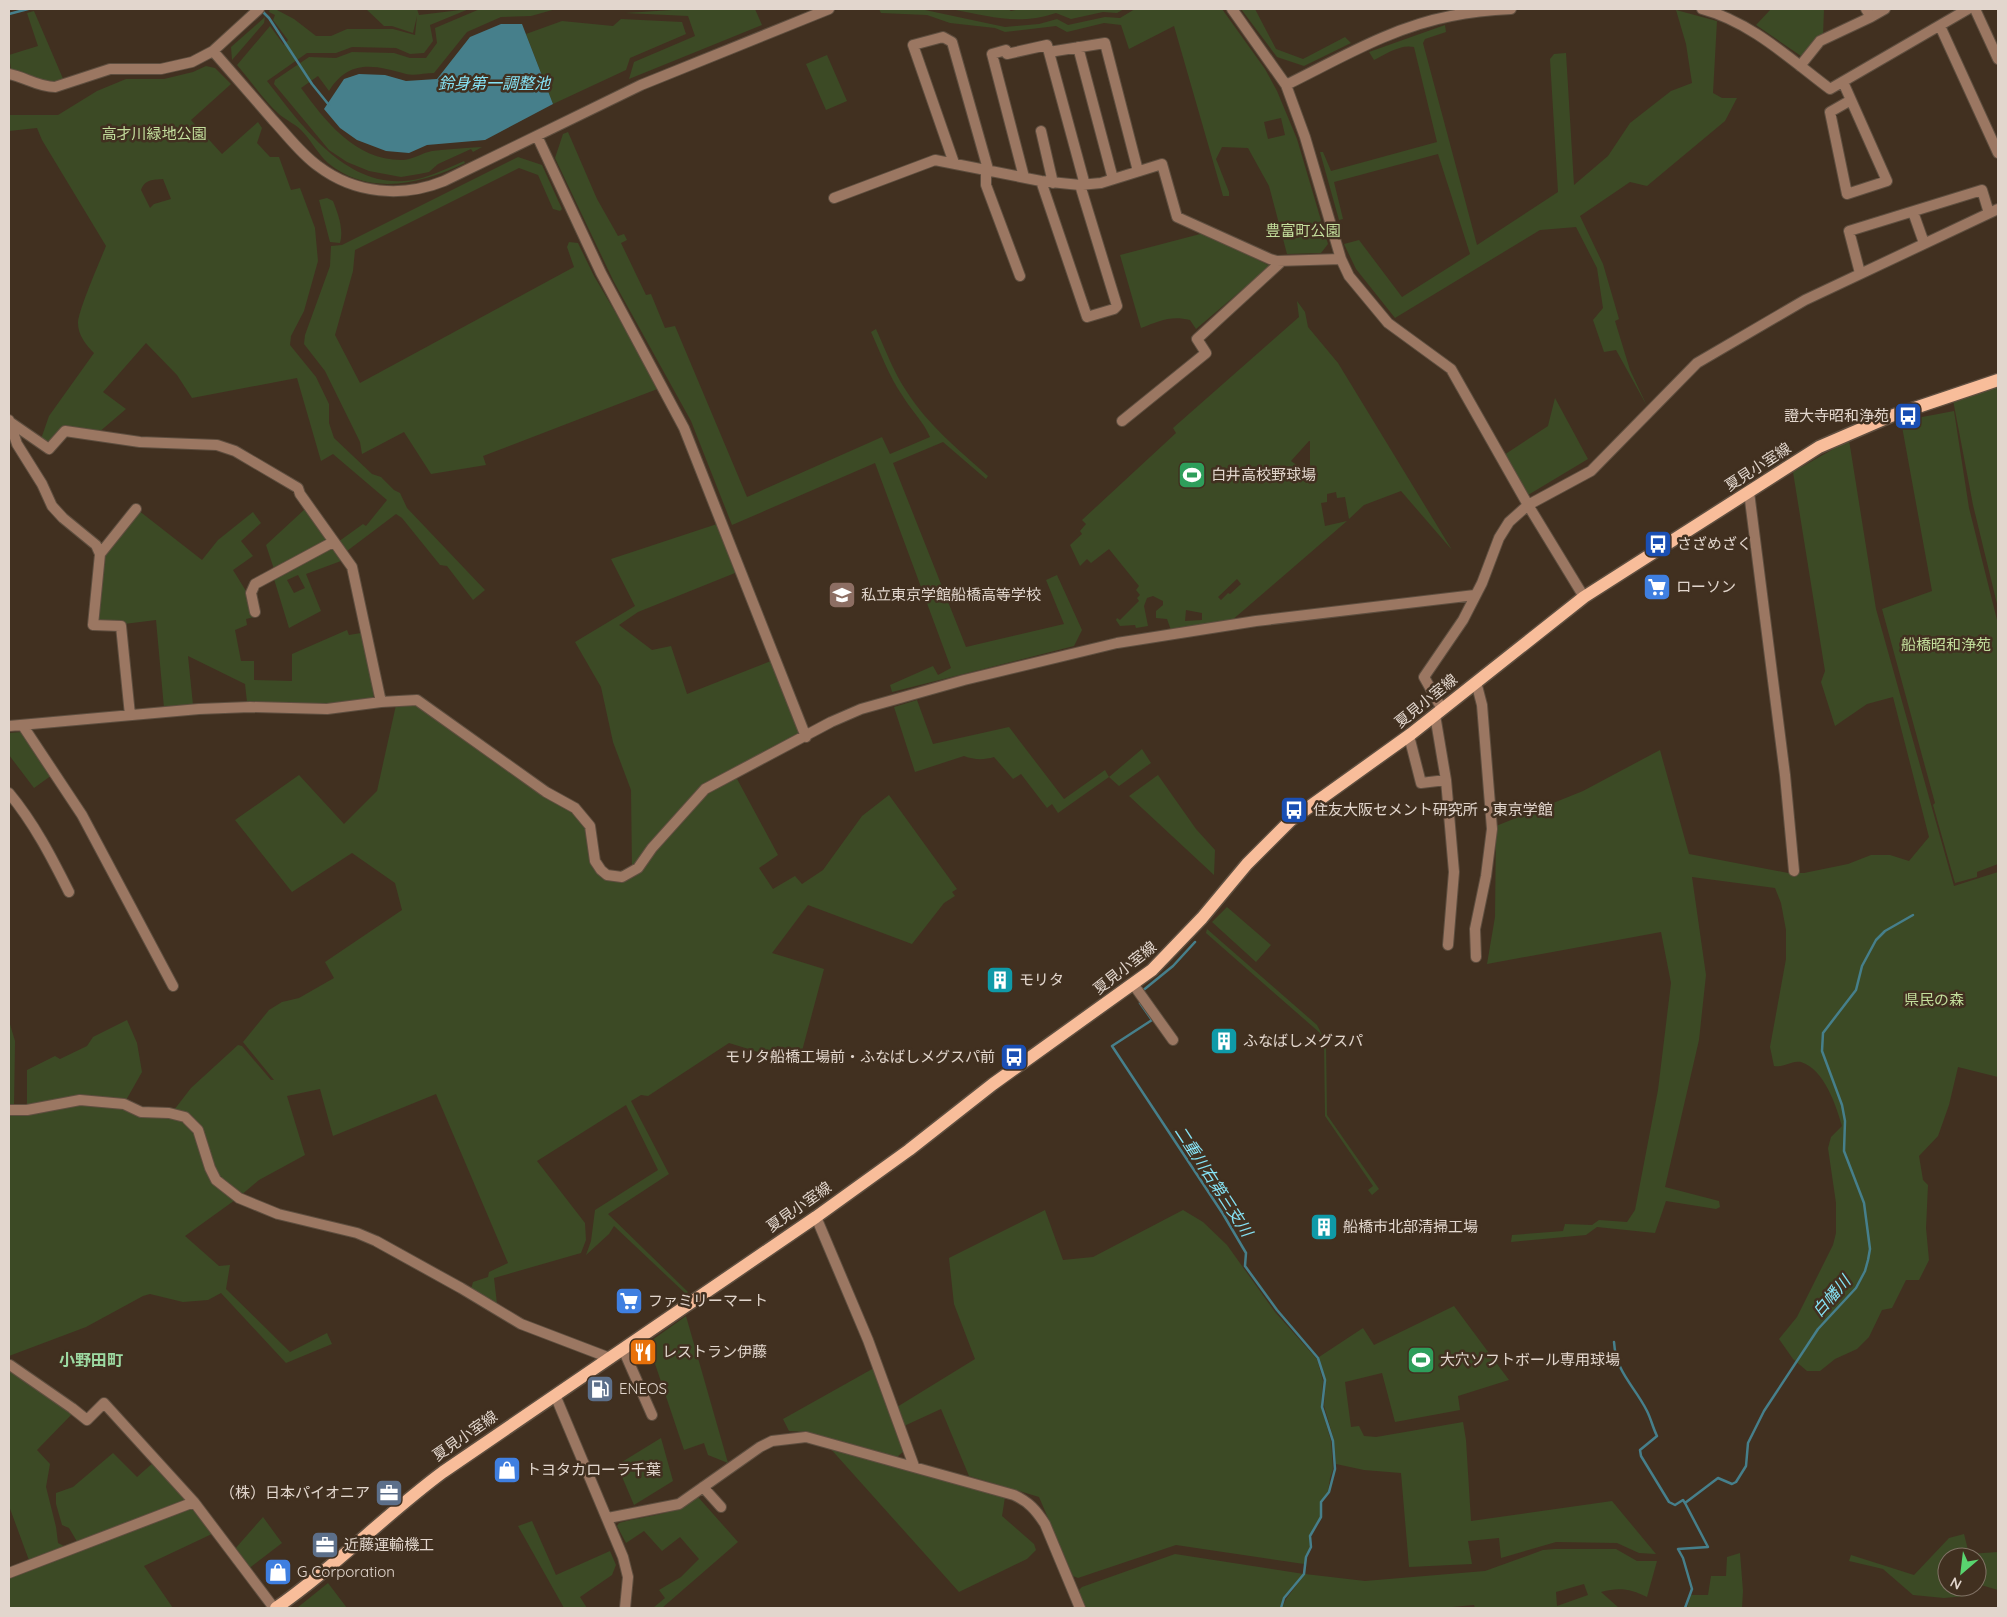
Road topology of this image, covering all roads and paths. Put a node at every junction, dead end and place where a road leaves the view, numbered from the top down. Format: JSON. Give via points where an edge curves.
{"nodes":[{"id":1,"x":259,"y":9,"type":"edge"},
{"id":2,"x":829,"y":9,"type":"edge"},
{"id":3,"x":1232,"y":9,"type":"edge"},
{"id":4,"x":1511,"y":9,"type":"edge"},
{"id":5,"x":1702,"y":9,"type":"edge"},
{"id":6,"x":1885,"y":9,"type":"edge"},
{"id":7,"x":1968,"y":9,"type":"edge"},
{"id":8,"x":1975,"y":9,"type":"edge"},
{"id":9,"x":1868,"y":13,"type":"edge"},
{"id":10,"x":1940,"y":26,"type":"junction"},
{"id":11,"x":1078,"y":47,"type":"junction"},
{"id":12,"x":213,"y":51,"type":"junction"},
{"id":13,"x":1049,"y":52,"type":"junction"},
{"id":14,"x":1998,"y":59,"type":"edge"},
{"id":15,"x":1797,"y":64,"type":"junction"},
{"id":16,"x":9,"y":74,"type":"edge"},
{"id":17,"x":1843,"y":82,"type":"junction"},
{"id":18,"x":1286,"y":85,"type":"junction"},
{"id":19,"x":1851,"y":100,"type":"junction"},
{"id":20,"x":1041,"y":131,"type":"dead end"},
{"id":21,"x":537,"y":136,"type":"junction"},
{"id":22,"x":1998,"y":152,"type":"edge"},
{"id":23,"x":954,"y":163,"type":"junction"},
{"id":24,"x":988,"y":169,"type":"junction"},
{"id":25,"x":1138,"y":171,"type":"junction"},
{"id":26,"x":1024,"y":177,"type":"junction"},
{"id":27,"x":1113,"y":179,"type":"junction"},
{"id":28,"x":1041,"y":181,"type":"junction"},
{"id":29,"x":1053,"y":183,"type":"junction"},
{"id":30,"x":1083,"y":185,"type":"junction"},
{"id":31,"x":834,"y":198,"type":"dead end"},
{"id":32,"x":1994,"y":211,"type":"edge"},
{"id":33,"x":1912,"y":212,"type":"junction"},
{"id":34,"x":1924,"y":243,"type":"junction"},
{"id":35,"x":1341,"y":259,"type":"junction"},
{"id":36,"x":1282,"y":261,"type":"junction"},
{"id":37,"x":1860,"y":273,"type":"junction"},
{"id":38,"x":1020,"y":276,"type":"dead end"},
{"id":39,"x":1998,"y":380,"type":"edge"},
{"id":40,"x":9,"y":421,"type":"edge"},
{"id":41,"x":1122,"y":422,"type":"dead end"},
{"id":42,"x":1749,"y":492,"type":"junction"},
{"id":43,"x":1528,"y":506,"type":"junction"},
{"id":44,"x":136,"y":510,"type":"dead end"},
{"id":45,"x":333,"y":542,"type":"junction"},
{"id":46,"x":100,"y":554,"type":"junction"},
{"id":47,"x":1475,"y":595,"type":"junction"},
{"id":48,"x":1584,"y":597,"type":"junction"},
{"id":49,"x":255,"y":612,"type":"dead end"},
{"id":50,"x":1476,"y":682,"type":"junction"},
{"id":51,"x":381,"y":702,"type":"junction"},
{"id":52,"x":1439,"y":712,"type":"junction"},
{"id":53,"x":130,"y":715,"type":"junction"},
{"id":54,"x":9,"y":726,"type":"edge"},
{"id":55,"x":23,"y":726,"type":"junction"},
{"id":56,"x":1409,"y":736,"type":"junction"},
{"id":57,"x":806,"y":737,"type":"junction"},
{"id":58,"x":1446,"y":780,"type":"junction"},
{"id":59,"x":9,"y":793,"type":"edge"},
{"id":60,"x":1794,"y":870,"type":"dead end"},
{"id":61,"x":70,"y":892,"type":"dead end"},
{"id":62,"x":1448,"y":945,"type":"dead end"},
{"id":63,"x":1476,"y":957,"type":"dead end"},
{"id":64,"x":1133,"y":984,"type":"junction"},
{"id":65,"x":173,"y":986,"type":"dead end"},
{"id":66,"x":1173,"y":1040,"type":"dead end"},
{"id":67,"x":9,"y":1110,"type":"edge"},
{"id":68,"x":816,"y":1217,"type":"junction"},
{"id":69,"x":623,"y":1349,"type":"junction"},
{"id":70,"x":610,"y":1358,"type":"junction"},
{"id":71,"x":10,"y":1365,"type":"edge"},
{"id":72,"x":555,"y":1395,"type":"junction"},
{"id":73,"x":652,"y":1415,"type":"dead end"},
{"id":74,"x":914,"y":1466,"type":"junction"},
{"id":75,"x":703,"y":1487,"type":"junction"},
{"id":76,"x":194,"y":1502,"type":"junction"},
{"id":77,"x":721,"y":1507,"type":"dead end"},
{"id":78,"x":608,"y":1518,"type":"junction"},
{"id":79,"x":9,"y":1573,"type":"edge"},
{"id":80,"x":275,"y":1608,"type":"edge"},
{"id":81,"x":625,"y":1608,"type":"edge"},
{"id":82,"x":1080,"y":1608,"type":"edge"}],
"edges":[{"from":1,"to":12,"type":"street"},
{"from":2,"to":21,"type":"street","via":[[641,85]]},
{"from":3,"to":18,"type":"street"},
{"from":4,"to":18,"type":"street","via":[[1450,16],[1384,36]]},
{"from":5,"to":15,"type":"street","via":[[1749,29]]},
{"from":6,"to":9,"type":"street"},
{"from":7,"to":10,"type":"street"},
{"from":8,"to":14,"type":"street"},
{"from":9,"to":15,"type":"street","via":[[1820,42]]},
{"from":10,"to":17,"type":"street"},
{"from":10,"to":22,"type":"street"},
{"from":11,"to":13,"type":"street"},
{"from":11,"to":25,"type":"street","via":[[1105,43]]},
{"from":11,"to":27,"type":"street"},
{"from":12,"to":16,"type":"street","via":[[176,68],[110,69],[55,87]]},
{"from":12,"to":21,"type":"street","via":[[311,160],[335,177],[360,187],[396,192],[432,186]]},
{"from":13,"to":26,"type":"street","via":[[1047,45],[1007,54],[1006,50],[1000,50],[992,54]]},
{"from":13,"to":30,"type":"street"},
{"from":15,"to":17,"type":"street","via":[[1830,89]]},
{"from":17,"to":19,"type":"street"},
{"from":18,"to":35,"type":"street","via":[[1308,146]]},
{"from":19,"to":19,"type":"street","via":[[1888,181],[1847,194],[1830,112]]},
{"from":20,"to":29,"type":"street"},
{"from":21,"to":57,"type":"street","via":[[601,273],[684,428]]},
{"from":23,"to":24,"type":"street"},
{"from":23,"to":24,"type":"street","via":[[913,45],[943,37],[952,42]]},
{"from":23,"to":31,"type":"street","via":[[932,162]]},
{"from":24,"to":26,"type":"street"},
{"from":24,"to":38,"type":"street","via":[[986,185]]},
{"from":25,"to":27,"type":"street"},
{"from":25,"to":36,"type":"street","via":[[1162,164],[1177,217],[1270,259]]},
{"from":26,"to":28,"type":"street"},
{"from":27,"to":30,"type":"street"},
{"from":28,"to":29,"type":"street"},
{"from":28,"to":30,"type":"street","via":[[1087,317],[1117,306]]},
{"from":29,"to":30,"type":"street"},
{"from":32,"to":33,"type":"street","via":[[1982,190]]},
{"from":32,"to":34,"type":"street"},
{"from":33,"to":34,"type":"street"},
{"from":33,"to":37,"type":"street","via":[[1849,231]]},
{"from":34,"to":37,"type":"street"},
{"from":35,"to":36,"type":"street"},
{"from":35,"to":43,"type":"street","via":[[1349,276],[1388,323],[1451,369]]},
{"from":36,"to":41,"type":"street","via":[[1197,339],[1206,353]]},
{"from":37,"to":43,"type":"street","via":[[1697,363],[1591,471]]},
{"from":39,"to":42,"type":"main road","name":"夏見小室線","via":[[1856,430],[1819,447]]},
{"from":40,"to":45,"type":"street","via":[[49,449],[65,431],[140,442],[217,445],[235,451],[298,488]]},
{"from":40,"to":46,"type":"street","via":[[17,444],[52,506],[96,545]]},
{"from":42,"to":48,"type":"main road","name":"夏見小室線"},
{"from":42,"to":60,"type":"street"},
{"from":43,"to":47,"type":"street","via":[[1505,529]]},
{"from":43,"to":48,"type":"street"},
{"from":44,"to":46,"type":"street"},
{"from":45,"to":49,"type":"street","via":[[255,584],[251,593]]},
{"from":45,"to":51,"type":"street","via":[[352,567]]},
{"from":46,"to":53,"type":"street","via":[[93,625],[121,626]]},
{"from":47,"to":52,"type":"street","via":[[1463,620],[1424,677]]},
{"from":47,"to":57,"type":"street","via":[[1256,621],[1109,645],[861,709]]},
{"from":48,"to":50,"type":"main road","name":"夏見小室線"},
{"from":50,"to":52,"type":"main road","name":"夏見小室線"},
{"from":50,"to":63,"type":"street","via":[[1482,705],[1492,829],[1475,929]]},
{"from":51,"to":53,"type":"street","via":[[327,709],[250,707]]},
{"from":51,"to":57,"type":"street","via":[[417,700],[546,792],[575,808],[590,826],[598,865],[607,875],[614,876],[630,874],[638,868],[705,789]]},
{"from":52,"to":56,"type":"main road","name":"夏見小室線"},
{"from":52,"to":58,"type":"street"},
{"from":53,"to":55,"type":"street"},
{"from":54,"to":55,"type":"street"},
{"from":55,"to":65,"type":"street","via":[[82,815]]},
{"from":56,"to":58,"type":"street","via":[[1421,783]]},
{"from":56,"to":64,"type":"main road","name":"夏見小室線","via":[[1291,820],[1247,864],[1165,958]]},
{"from":58,"to":62,"type":"street","via":[[1454,872]]},
{"from":59,"to":61,"type":"street","via":[[41,840]]},
{"from":64,"to":66,"type":"street"},
{"from":64,"to":68,"type":"main road","name":"夏見小室線"},
{"from":67,"to":70,"type":"street","via":[[27,1110],[80,1100],[124,1104],[141,1112],[185,1117],[198,1130],[216,1180],[239,1198],[278,1214],[370,1238],[521,1324]]},
{"from":68,"to":69,"type":"main road","name":"夏見小室線"},
{"from":68,"to":74,"type":"street","via":[[868,1340]]},
{"from":69,"to":70,"type":"main road","name":"夏見小室線"},
{"from":69,"to":73,"type":"street"},
{"from":70,"to":72,"type":"main road","name":"夏見小室線"},
{"from":71,"to":76,"type":"street","via":[[87,1420],[104,1403]]},
{"from":72,"to":78,"type":"street"},
{"from":72,"to":80,"type":"main road","name":"夏見小室線","via":[[420,1488],[328,1569]]},
{"from":74,"to":75,"type":"street","via":[[806,1437],[791,1437],[760,1447]]},
{"from":74,"to":82,"type":"street","via":[[1014,1495],[1027,1502],[1045,1524]]},
{"from":75,"to":77,"type":"street"},
{"from":75,"to":78,"type":"street","via":[[679,1504],[667,1508]]},
{"from":76,"to":79,"type":"street"},
{"from":76,"to":80,"type":"street"},
{"from":78,"to":81,"type":"street","via":[[628,1578]]}]}
